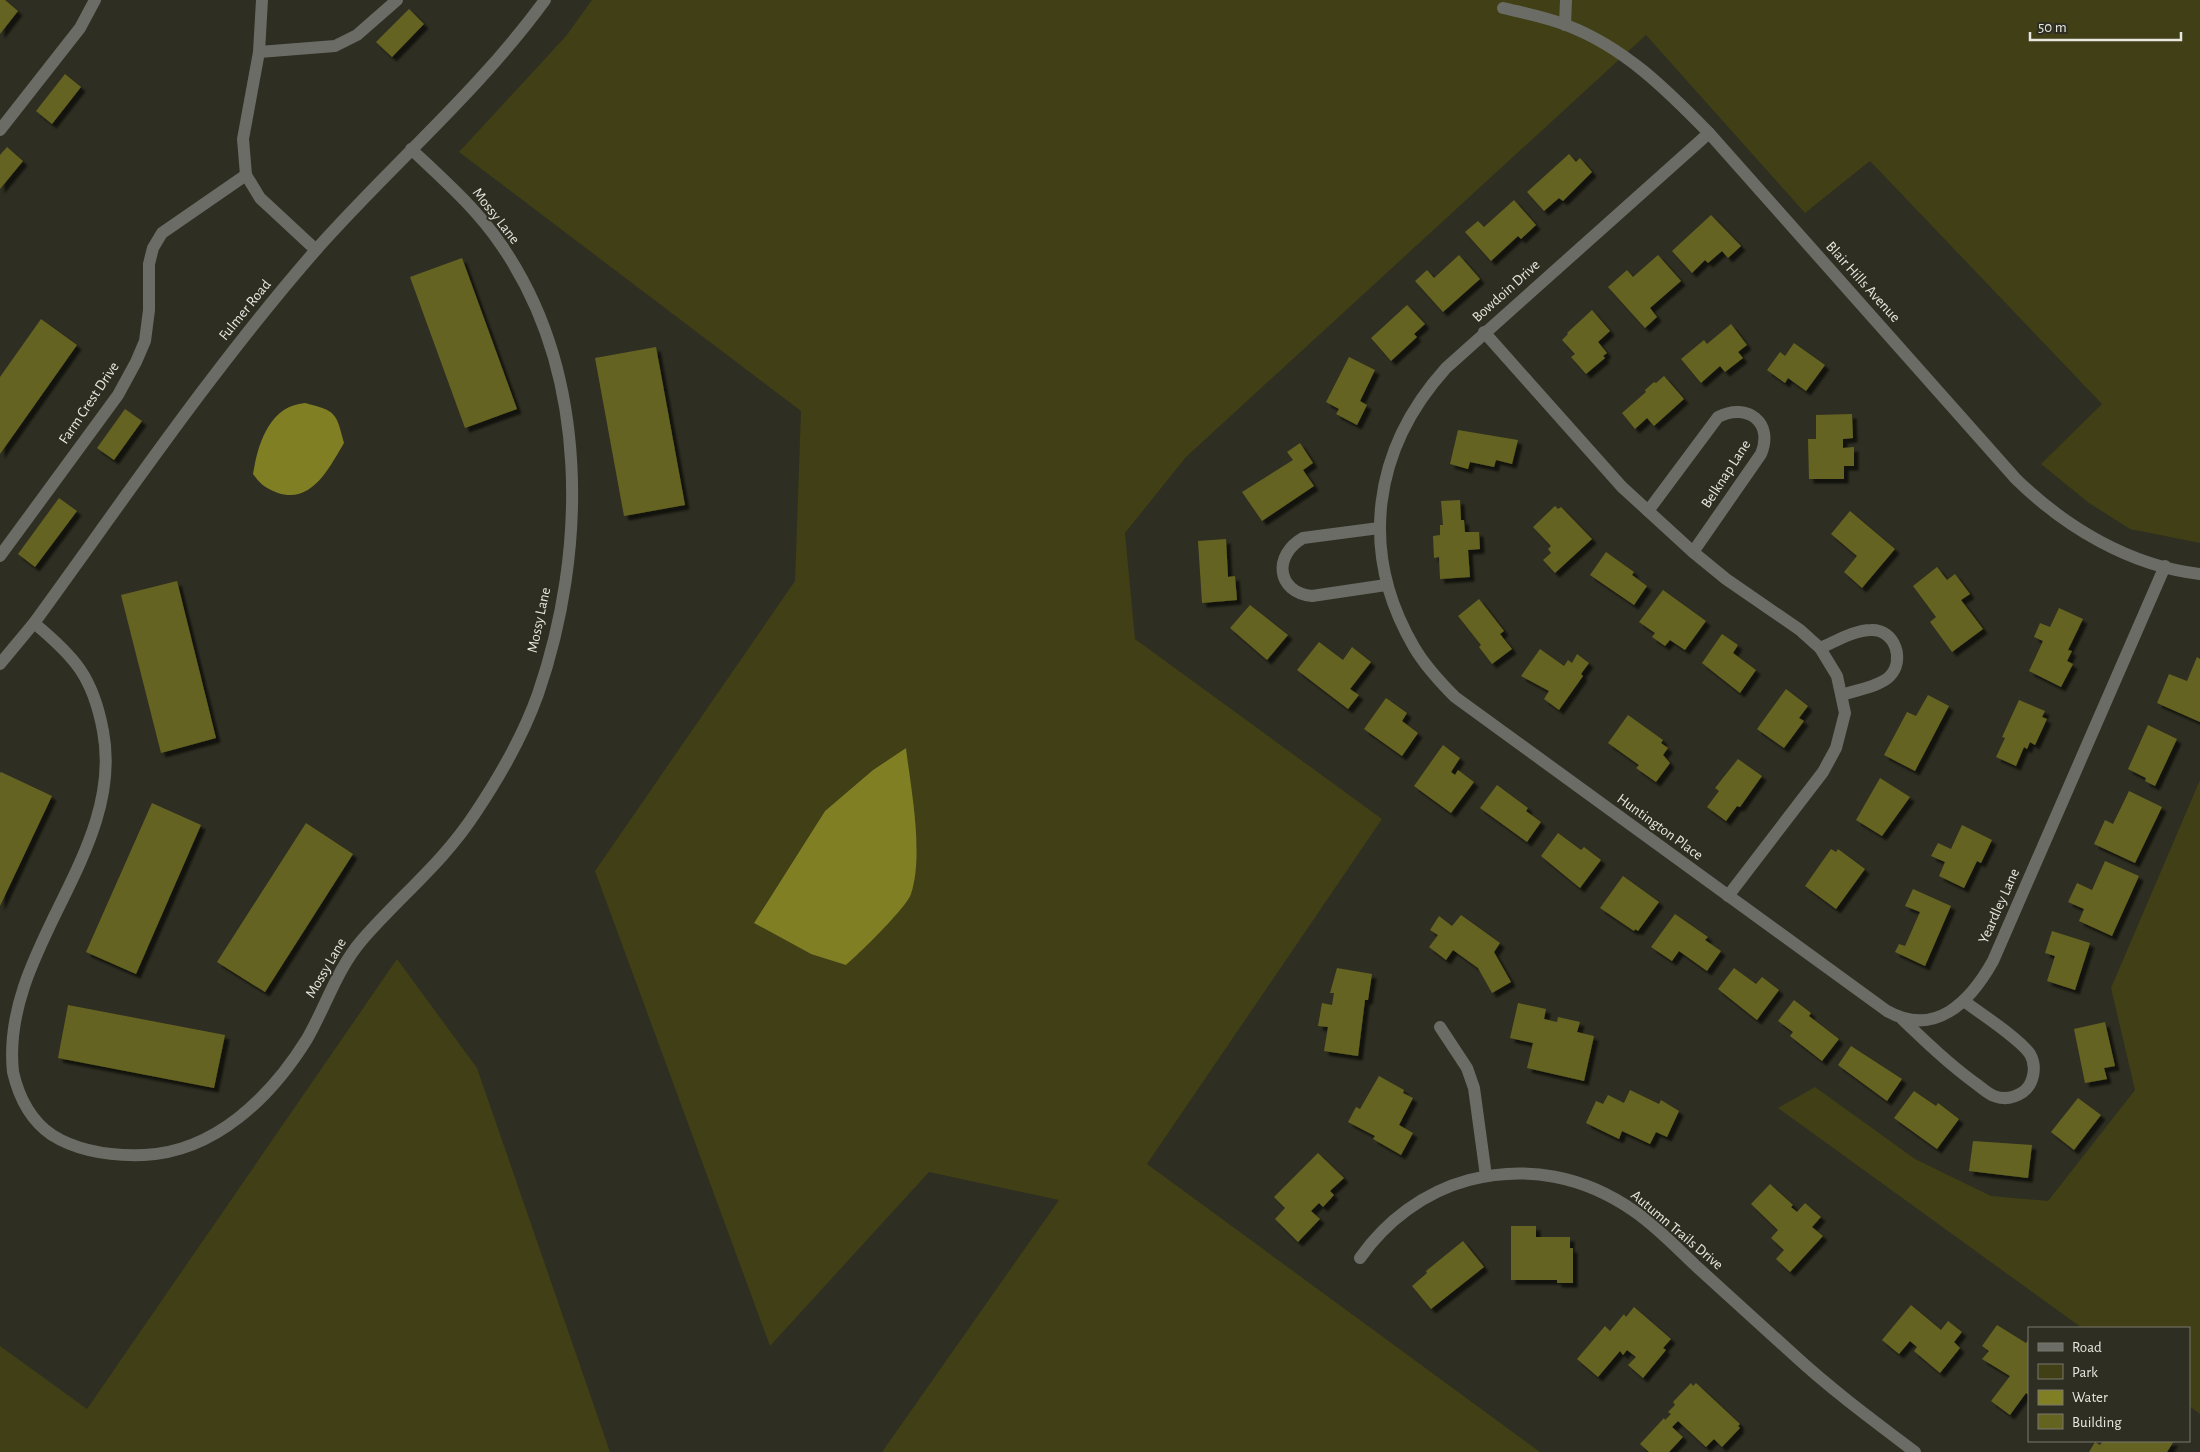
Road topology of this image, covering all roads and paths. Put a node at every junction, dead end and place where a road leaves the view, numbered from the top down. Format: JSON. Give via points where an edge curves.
{"nodes":[{"id":1,"x":95,"y":0,"type":"edge"},
{"id":2,"x":262,"y":0,"type":"edge"},
{"id":3,"x":397,"y":0,"type":"edge"},
{"id":4,"x":545,"y":0,"type":"edge"},
{"id":5,"x":1566,"y":0,"type":"edge"},
{"id":6,"x":1503,"y":8,"type":"dead end"},
{"id":7,"x":1566,"y":25,"type":"junction"},
{"id":8,"x":259,"y":52,"type":"junction"},
{"id":9,"x":0,"y":130,"type":"edge"},
{"id":10,"x":1709,"y":133,"type":"junction"},
{"id":11,"x":412,"y":149,"type":"junction"},
{"id":12,"x":246,"y":175,"type":"junction"},
{"id":13,"x":316,"y":250,"type":"junction"},
{"id":14,"x":1484,"y":332,"type":"junction"},
{"id":15,"x":1381,"y":510,"type":"joint"},
{"id":16,"x":1648,"y":511,"type":"junction"},
{"id":17,"x":1379,"y":528,"type":"junction"},
{"id":18,"x":1693,"y":552,"type":"junction"},
{"id":19,"x":0,"y":556,"type":"edge"},
{"id":20,"x":2165,"y":566,"type":"junction"},
{"id":21,"x":2200,"y":574,"type":"edge"},
{"id":22,"x":1386,"y":585,"type":"junction"},
{"id":23,"x":34,"y":623,"type":"junction"},
{"id":24,"x":1820,"y":648,"type":"junction"},
{"id":25,"x":0,"y":664,"type":"edge"},
{"id":26,"x":1842,"y":695,"type":"junction"},
{"id":27,"x":1728,"y":896,"type":"junction"},
{"id":28,"x":1964,"y":1001,"type":"junction"},
{"id":29,"x":1903,"y":1020,"type":"junction"},
{"id":30,"x":1440,"y":1027,"type":"dead end"},
{"id":31,"x":1486,"y":1176,"type":"junction"},
{"id":32,"x":1360,"y":1258,"type":"dead end"},
{"id":33,"x":1914,"y":1452,"type":"edge"}],
"edges":[{"from":1,"to":9,"type":"street","via":[[80,28]]},
{"from":2,"to":8,"type":"street"},
{"from":3,"to":8,"type":"street","via":[[357,35],[335,46]]},
{"from":4,"to":11,"type":"street","name":"Fulmer Road","via":[[501,56]]},
{"from":5,"to":7,"type":"street"},
{"from":6,"to":7,"type":"street","name":"Blair Hills Avenue"},
{"from":7,"to":10,"type":"street","name":"Blair Hills Avenue","via":[[1624,55],[1646,71]]},
{"from":8,"to":12,"type":"street","via":[[243,139]]},
{"from":10,"to":14,"type":"street","name":"Bowdoin Drive"},
{"from":10,"to":20,"type":"street","name":"Blair Hills Avenue","via":[[2016,479],[2054,514],[2099,540]]},
{"from":11,"to":13,"type":"street","name":"Fulmer Road"},
{"from":11,"to":23,"type":"street","name":"Mossy Lane","via":[[470,204],[504,248],[531,300],[555,358],[567,416],[573,492],[567,565],[555,633],[537,698],[507,761],[474,816],[433,869],[361,941],[340,971],[308,1037],[286,1068],[242,1116],[229,1127],[195,1145],[158,1154],[123,1155],[86,1150],[56,1138],[38,1124],[22,1102],[17,1087],[10,1055],[10,1026],[17,994],[27,964],[99,809],[107,774],[99,707],[87,677],[62,646]]},
{"from":12,"to":13,"type":"street","via":[[260,198]]},
{"from":12,"to":19,"type":"street","name":"Farm Crest Drive","via":[[162,233],[148,264],[149,310],[145,340],[136,362],[118,395]]},
{"from":13,"to":23,"type":"street","name":"Fulmer Road","via":[[234,348]]},
{"from":14,"to":15,"type":"street","name":"Bowdoin Drive","via":[[1430,386],[1411,413],[1390,459]]},
{"from":14,"to":16,"type":"street","via":[[1622,487]]},
{"from":15,"to":17,"type":"street","name":"Huntington Place"},
{"from":16,"to":18,"type":"street"},
{"from":16,"to":18,"type":"street","name":"Belknap Lane","via":[[1718,417],[1740,411],[1755,418],[1765,438],[1761,454]]},
{"from":17,"to":22,"type":"street","name":"Huntington Place"},
{"from":17,"to":22,"type":"street","via":[[1303,538],[1285,553],[1282,564],[1289,586],[1305,595]]},
{"from":18,"to":24,"type":"street"},
{"from":20,"to":21,"type":"street","name":"Blair Hills Avenue"},
{"from":20,"to":28,"type":"street","name":"Yeardley Lane","via":[[1993,961],[1979,985]]},
{"from":22,"to":27,"type":"street","name":"Huntington Place","via":[[1415,649],[1455,697]]},
{"from":23,"to":25,"type":"street","name":"Fulmer Road"},
{"from":24,"to":26,"type":"street","via":[[1837,676]]},
{"from":24,"to":26,"type":"street","via":[[1872,630],[1890,638],[1896,647],[1898,658],[1889,677]]},
{"from":26,"to":27,"type":"street","via":[[1845,714],[1836,748],[1823,772]]},
{"from":27,"to":29,"type":"street","name":"Huntington Place"},
{"from":28,"to":29,"type":"street","via":[[1927,1020]]},
{"from":28,"to":29,"type":"street","via":[[2024,1047],[2032,1059],[2032,1081],[2016,1096],[1993,1096],[1948,1063]]},
{"from":30,"to":31,"type":"street","via":[[1467,1068],[1474,1088]]},
{"from":31,"to":32,"type":"street","name":"Autumn Trails Drive","via":[[1456,1184],[1398,1216],[1374,1238]]},
{"from":31,"to":33,"type":"street","name":"Autumn Trails Drive","via":[[1540,1174],[1574,1181],[1601,1190],[1635,1211],[1798,1359]]}]}
